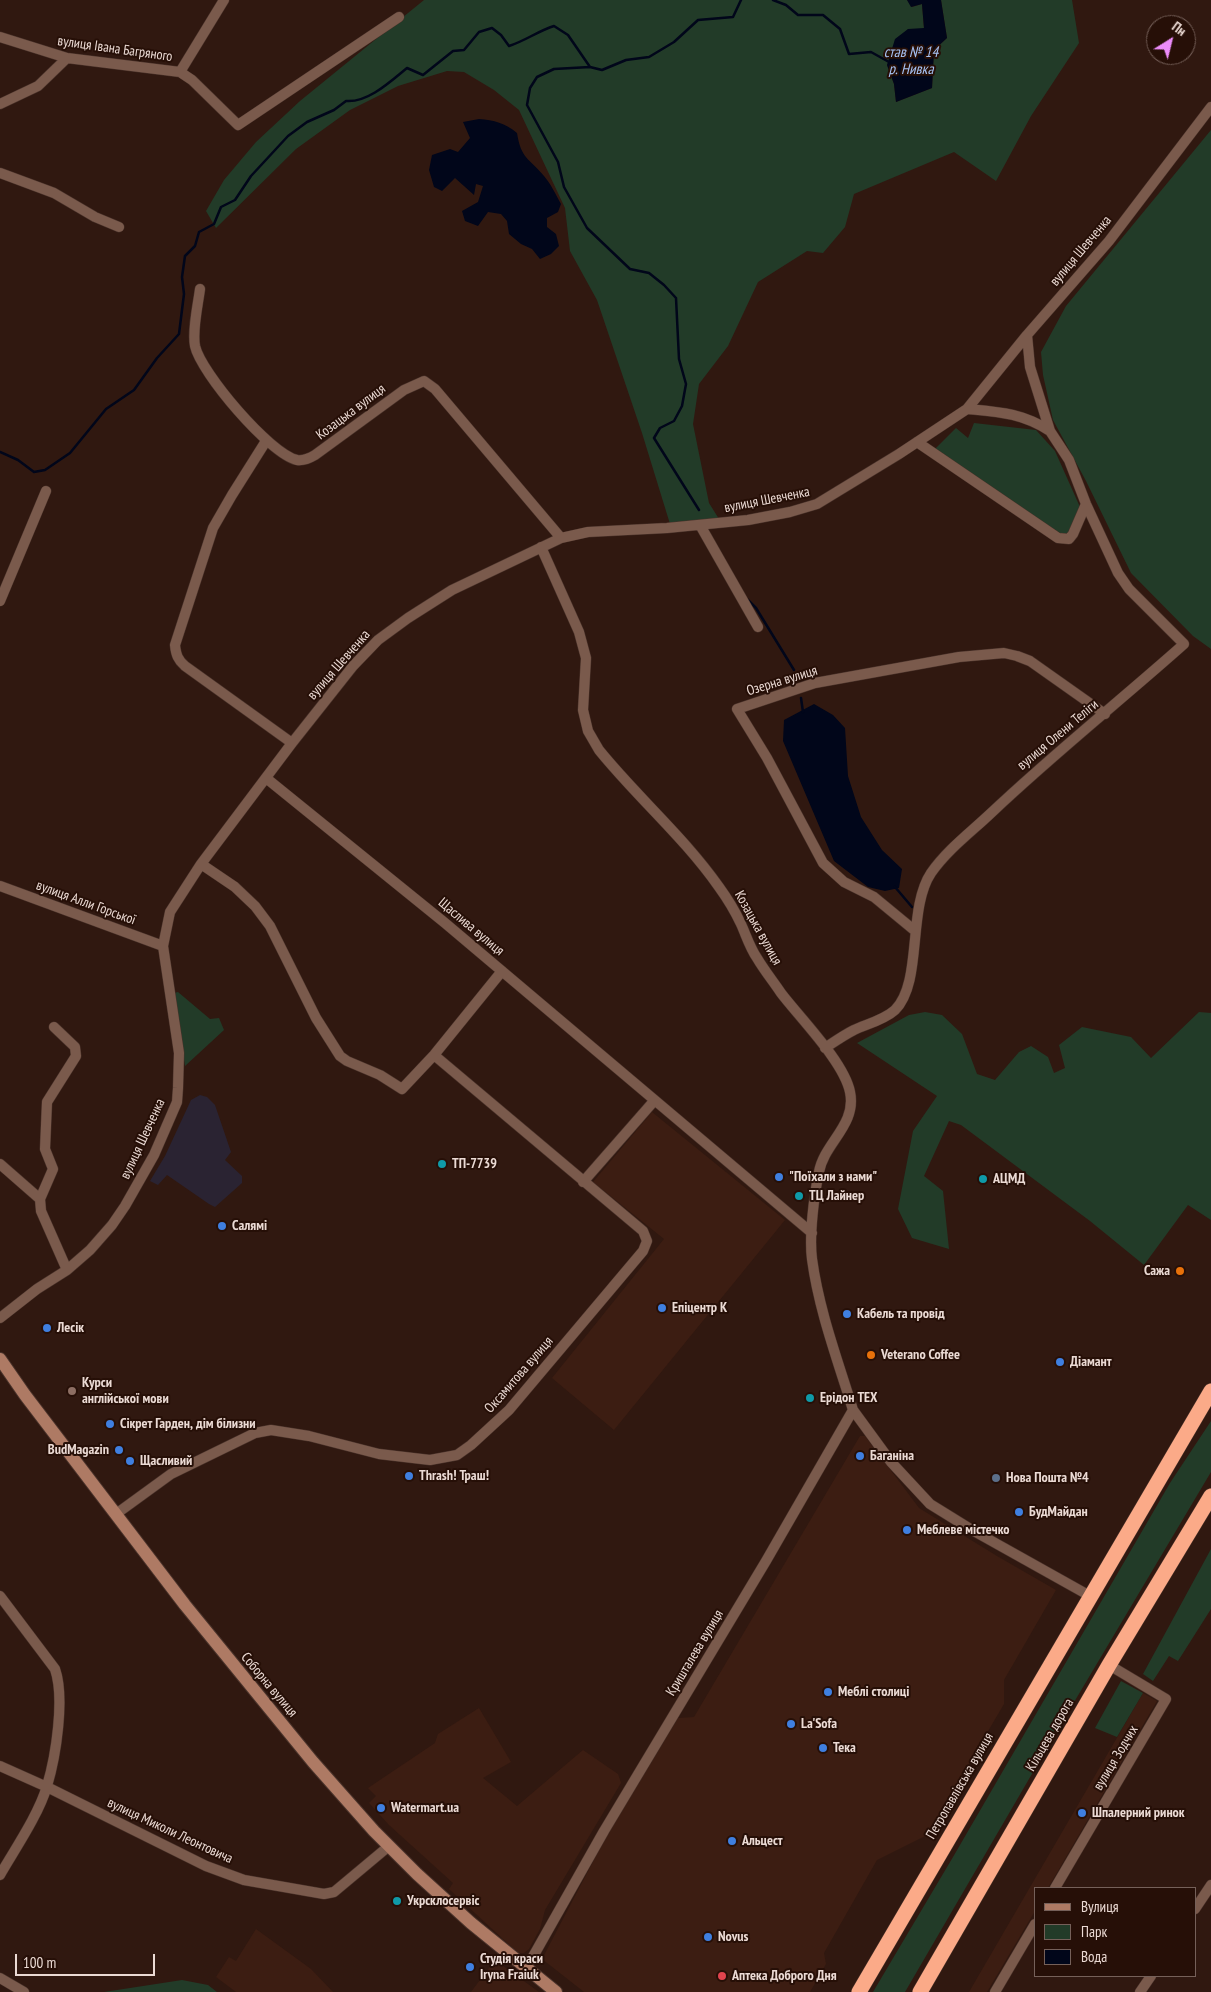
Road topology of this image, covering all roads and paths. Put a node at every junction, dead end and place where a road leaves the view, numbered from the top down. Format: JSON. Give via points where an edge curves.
{"nodes":[{"id":1,"x":224,"y":0,"type":"edge"},
{"id":2,"x":399,"y":16,"type":"dead end"},
{"id":3,"x":0,"y":37,"type":"edge"},
{"id":4,"x":67,"y":58,"type":"junction"},
{"id":5,"x":180,"y":72,"type":"junction"},
{"id":6,"x":0,"y":104,"type":"edge"},
{"id":7,"x":1211,"y":107,"type":"edge"},
{"id":8,"x":1,"y":176,"type":"edge"},
{"id":9,"x":119,"y":227,"type":"dead end"},
{"id":10,"x":200,"y":289,"type":"dead end"},
{"id":11,"x":1027,"y":335,"type":"junction"},
{"id":12,"x":967,"y":408,"type":"junction"},
{"id":13,"x":1050,"y":431,"type":"junction"},
{"id":14,"x":266,"y":441,"type":"junction"},
{"id":15,"x":917,"y":442,"type":"junction"},
{"id":16,"x":46,"y":491,"type":"dead end"},
{"id":17,"x":1086,"y":504,"type":"junction"},
{"id":18,"x":700,"y":525,"type":"junction"},
{"id":19,"x":561,"y":538,"type":"junction"},
{"id":20,"x":541,"y":548,"type":"junction"},
{"id":21,"x":0,"y":601,"type":"edge"},
{"id":22,"x":758,"y":627,"type":"dead end"},
{"id":23,"x":1105,"y":714,"type":"junction"},
{"id":24,"x":292,"y":743,"type":"junction"},
{"id":25,"x":266,"y":778,"type":"junction"},
{"id":26,"x":201,"y":864,"type":"junction"},
{"id":27,"x":0,"y":886,"type":"edge"},
{"id":28,"x":914,"y":930,"type":"junction"},
{"id":29,"x":163,"y":946,"type":"junction"},
{"id":30,"x":502,"y":971,"type":"junction"},
{"id":31,"x":54,"y":1027,"type":"dead end"},
{"id":32,"x":825,"y":1048,"type":"junction"},
{"id":33,"x":434,"y":1055,"type":"junction"},
{"id":34,"x":654,"y":1101,"type":"junction"},
{"id":35,"x":0,"y":1164,"type":"edge"},
{"id":36,"x":582,"y":1182,"type":"junction"},
{"id":37,"x":40,"y":1199,"type":"junction"},
{"id":38,"x":812,"y":1233,"type":"junction"},
{"id":39,"x":67,"y":1270,"type":"junction"},
{"id":40,"x":0,"y":1318,"type":"edge"},
{"id":41,"x":0,"y":1359,"type":"edge"},
{"id":42,"x":1211,"y":1391,"type":"edge"},
{"id":43,"x":853,"y":1410,"type":"junction"},
{"id":44,"x":1211,"y":1496,"type":"edge"},
{"id":45,"x":116,"y":1514,"type":"junction"},
{"id":46,"x":0,"y":1596,"type":"edge"},
{"id":47,"x":1090,"y":1596,"type":"junction"},
{"id":48,"x":1109,"y":1665,"type":"junction"},
{"id":49,"x":0,"y":1766,"type":"edge"},
{"id":50,"x":47,"y":1787,"type":"junction"},
{"id":51,"x":389,"y":1846,"type":"junction"},
{"id":52,"x":0,"y":1875,"type":"edge"},
{"id":53,"x":1211,"y":1885,"type":"edge"},
{"id":54,"x":1056,"y":1887,"type":"edge"},
{"id":55,"x":1196,"y":1908,"type":"edge"},
{"id":56,"x":1034,"y":1926,"type":"edge"},
{"id":57,"x":526,"y":1969,"type":"junction"},
{"id":58,"x":1150,"y":1977,"type":"edge"},
{"id":59,"x":0,"y":1978,"type":"edge"},
{"id":60,"x":24,"y":1992,"type":"edge"},
{"id":61,"x":556,"y":1992,"type":"edge"},
{"id":62,"x":859,"y":1992,"type":"edge"},
{"id":63,"x":920,"y":1992,"type":"edge"},
{"id":64,"x":995,"y":1992,"type":"edge"},
{"id":65,"x":1140,"y":1992,"type":"edge"}],
"edges":[{"from":1,"to":5,"type":"street"},
{"from":2,"to":5,"type":"street","name":"вулиця Івана Багряного","via":[[238,125]]},
{"from":3,"to":4,"type":"street","name":"вулиця Івана Багряного"},
{"from":4,"to":5,"type":"street","name":"вулиця Івана Багряного"},
{"from":4,"to":6,"type":"street","via":[[38,86]]},
{"from":7,"to":11,"type":"street","name":"вулиця Шевченка","via":[[1109,241]]},
{"from":8,"to":9,"type":"street","via":[[54,193]]},
{"from":10,"to":14,"type":"street","name":"Козацька вулиця","via":[[195,345],[200,357],[228,400]]},
{"from":11,"to":12,"type":"street","name":"вулиця Шевченка"},
{"from":11,"to":13,"type":"street","via":[[1030,367]]},
{"from":12,"to":13,"type":"street","via":[[1020,415]]},
{"from":12,"to":15,"type":"street","name":"вулиця Шевченка"},
{"from":13,"to":17,"type":"street","name":"вулиця Олени Теліги","via":[[1069,460]]},
{"from":14,"to":19,"type":"street","name":"Козацька вулиця","via":[[297,460],[306,460],[404,390],[424,381],[435,389]]},
{"from":14,"to":24,"type":"street","via":[[213,528],[175,645],[178,660],[185,666]]},
{"from":15,"to":17,"type":"street","via":[[1058,538],[1069,539]]},
{"from":15,"to":18,"type":"street","name":"вулиця Шевченка","via":[[817,504],[748,520]]},
{"from":16,"to":21,"type":"street"},
{"from":17,"to":23,"type":"street","name":"вулиця Олени Теліги","via":[[1129,589],[1184,644]]},
{"from":18,"to":19,"type":"street","name":"вулиця Шевченка","via":[[588,532]]},
{"from":18,"to":22,"type":"street"},
{"from":19,"to":20,"type":"street","name":"вулиця Шевченка"},
{"from":20,"to":24,"type":"street","name":"вулиця Шевченка","via":[[452,590],[378,640],[353,666]]},
{"from":20,"to":32,"type":"street","name":"Козацька вулиця","via":[[579,632],[586,658],[583,710],[588,732],[599,750],[691,850],[714,880],[756,957]]},
{"from":23,"to":28,"type":"street","name":"вулиця Олени Теліги","via":[[1026,779],[943,859],[930,874]]},
{"from":23,"to":28,"type":"street","name":"Озерна вулиця","via":[[1030,661],[1004,653],[959,657],[815,683],[738,709],[823,863],[844,882],[874,897]]},
{"from":24,"to":25,"type":"street","name":"вулиця Шевченка"},
{"from":25,"to":26,"type":"street","name":"вулиця Шевченка"},
{"from":25,"to":30,"type":"street","name":"Щаслива вулиця"},
{"from":26,"to":29,"type":"street","name":"вулиця Шевченка","via":[[170,912]]},
{"from":26,"to":33,"type":"street","via":[[235,887],[270,926],[316,1018],[340,1056],[402,1089]]},
{"from":27,"to":29,"type":"street","name":"вулиця Алли Горської"},
{"from":28,"to":32,"type":"street","name":"вулиця Олени Теліги","via":[[914,951],[902,1001],[894,1011]]},
{"from":29,"to":39,"type":"street","name":"вулиця Шевченка","via":[[179,1053],[177,1102],[154,1155],[125,1206],[90,1250]]},
{"from":30,"to":33,"type":"street"},
{"from":30,"to":34,"type":"street","name":"Щаслива вулиця"},
{"from":31,"to":37,"type":"street","via":[[75,1047],[76,1056],[47,1102],[45,1148],[53,1169]]},
{"from":32,"to":38,"type":"street","name":"Козацька вулиця","via":[[843,1074],[850,1093],[850,1109],[847,1122],[822,1161]]},
{"from":33,"to":36,"type":"street","name":"Оксамитова вулиця"},
{"from":34,"to":36,"type":"street"},
{"from":34,"to":38,"type":"street","name":"Щаслива вулиця"},
{"from":35,"to":37,"type":"street"},
{"from":36,"to":45,"type":"street","name":"Оксамитова вулиця","via":[[642,1231],[647,1242],[644,1251],[509,1410],[471,1445],[457,1454],[430,1460],[379,1454],[292,1432],[271,1430],[255,1433],[172,1474]]},
{"from":37,"to":39,"type":"street"},
{"from":38,"to":43,"type":"street","name":"Козацька вулиця","via":[[820,1299]]},
{"from":39,"to":40,"type":"street","name":"вулиця Шевченка"},
{"from":41,"to":45,"type":"main road","name":"Соборна вулиця"},
{"from":42,"to":47,"type":"highway","name":"Петропавлівська вулиця"},
{"from":43,"to":47,"type":"street","via":[[891,1462],[930,1504]]},
{"from":43,"to":57,"type":"street","name":"Кришталева вулиця"},
{"from":44,"to":48,"type":"highway","name":"Кільцева дорога"},
{"from":45,"to":51,"type":"main road","name":"Соборна вулиця","via":[[242,1677]]},
{"from":46,"to":50,"type":"street","via":[[55,1669],[59,1681],[59,1725]]},
{"from":47,"to":62,"type":"highway","name":"Петропавлівська вулиця"},
{"from":48,"to":54,"type":"street","name":"вулиця Зодчих","via":[[1166,1699]]},
{"from":48,"to":63,"type":"highway","name":"Кільцева дорога"},
{"from":49,"to":50,"type":"street","name":"вулиця Миколи Леонтовича"},
{"from":50,"to":51,"type":"street","name":"вулиця Миколи Леонтовича","via":[[206,1866],[244,1880],[281,1887],[324,1894],[334,1892]]},
{"from":50,"to":52,"type":"street"},
{"from":51,"to":57,"type":"main road","name":"Соборна вулиця","via":[[458,1912]]},
{"from":53,"to":55,"type":"street"},
{"from":56,"to":64,"type":"street"},
{"from":57,"to":61,"type":"main road","name":"Соборна вулиця"},
{"from":58,"to":65,"type":"street"},
{"from":59,"to":60,"type":"street"}]}
